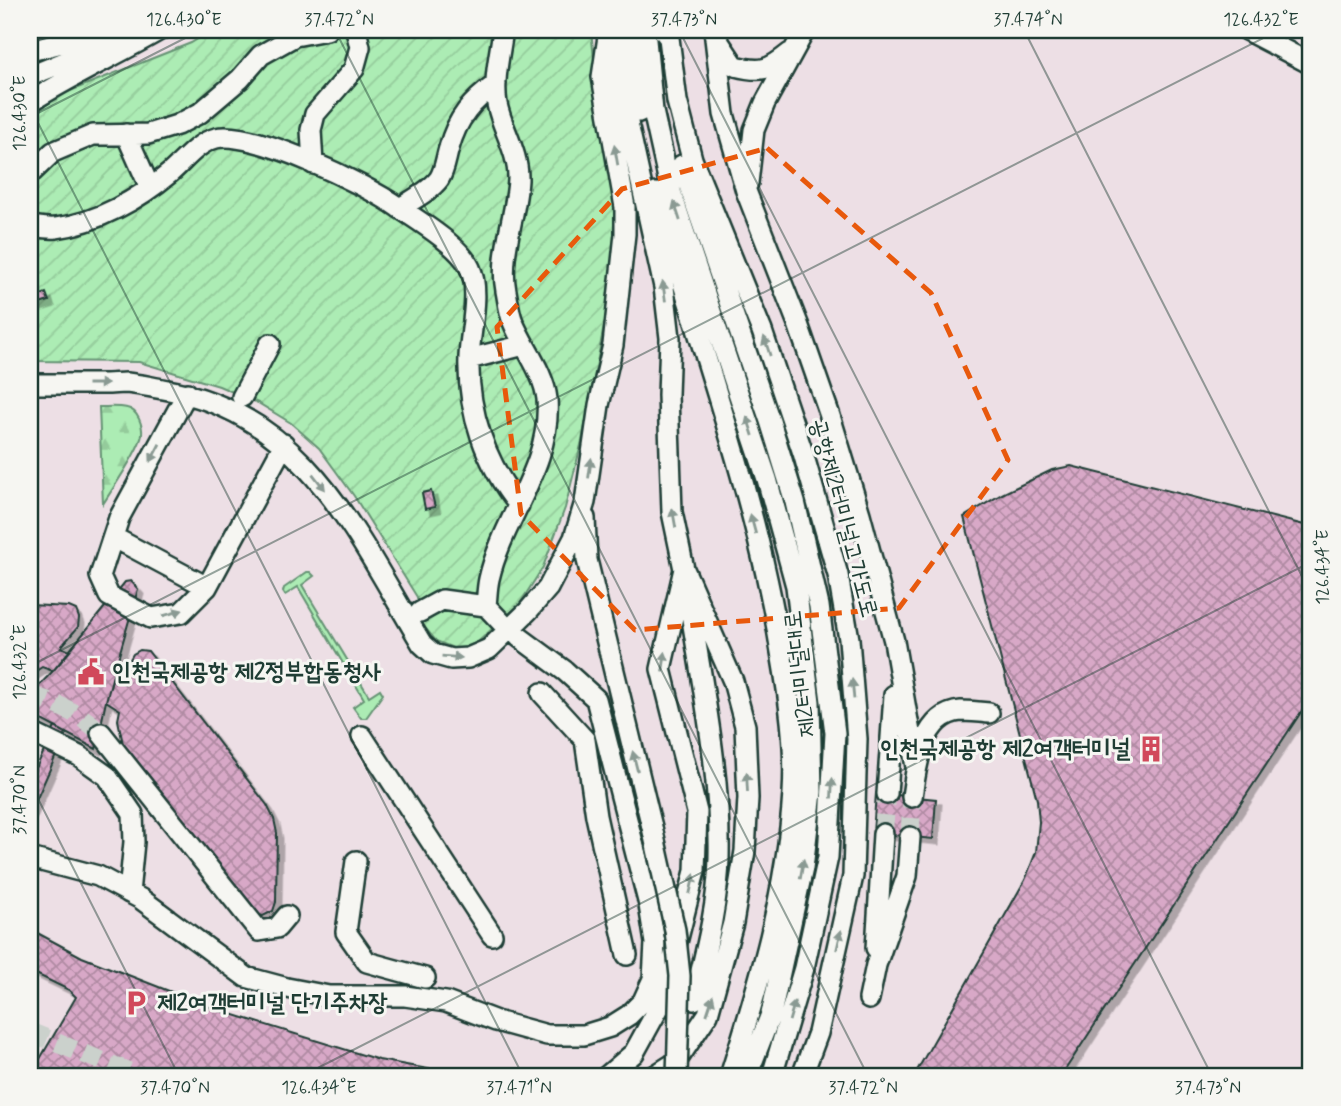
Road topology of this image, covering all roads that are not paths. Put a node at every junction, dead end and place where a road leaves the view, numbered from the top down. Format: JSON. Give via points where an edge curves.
{"nodes":[{"id":1,"x":145,"y":30,"type":"edge"},
{"id":2,"x":160,"y":30,"type":"edge"},
{"id":3,"x":327,"y":30,"type":"edge"},
{"id":4,"x":356,"y":30,"type":"edge"},
{"id":5,"x":503,"y":30,"type":"edge"},
{"id":6,"x":610,"y":30,"type":"edge"},
{"id":7,"x":628,"y":30,"type":"edge"},
{"id":8,"x":645,"y":30,"type":"edge"},
{"id":9,"x":661,"y":30,"type":"edge"},
{"id":10,"x":805,"y":30,"type":"edge"},
{"id":11,"x":1246,"y":30,"type":"edge"},
{"id":12,"x":714,"y":33,"type":"edge"},
{"id":13,"x":121,"y":39,"type":"junction"},
{"id":14,"x":796,"y":48,"type":"junction"},
{"id":15,"x":30,"y":51,"type":"edge"},
{"id":16,"x":1311,"y":64,"type":"edge"},
{"id":17,"x":30,"y":76,"type":"edge"},
{"id":18,"x":496,"y":84,"type":"junction"},
{"id":19,"x":30,"y":102,"type":"edge"},
{"id":20,"x":205,"y":109,"type":"junction"},
{"id":21,"x":126,"y":134,"type":"junction"},
{"id":22,"x":219,"y":138,"type":"junction"},
{"id":23,"x":313,"y":164,"type":"junction"},
{"id":24,"x":30,"y":174,"type":"edge"},
{"id":25,"x":150,"y":188,"type":"junction"},
{"id":26,"x":747,"y":191,"type":"junction"},
{"id":27,"x":400,"y":208,"type":"junction"},
{"id":28,"x":30,"y":226,"type":"edge"},
{"id":29,"x":505,"y":271,"type":"junction"},
{"id":30,"x":475,"y":279,"type":"junction"},
{"id":31,"x":270,"y":344,"type":"dead end"},
{"id":32,"x":524,"y":345,"type":"junction"},
{"id":33,"x":469,"y":359,"type":"junction"},
{"id":34,"x":30,"y":384,"type":"edge"},
{"id":35,"x":187,"y":393,"type":"junction"},
{"id":36,"x":242,"y":397,"type":"dead end"},
{"id":37,"x":284,"y":444,"type":"junction"},
{"id":38,"x":584,"y":502,"type":"junction"},
{"id":39,"x":519,"y":505,"type":"junction"},
{"id":40,"x":113,"y":537,"type":"junction"},
{"id":41,"x":684,"y":569,"type":"junction"},
{"id":42,"x":207,"y":587,"type":"junction"},
{"id":43,"x":486,"y":606,"type":"junction"},
{"id":44,"x":420,"y":612,"type":"dead end"},
{"id":45,"x":503,"y":624,"type":"dead end"},
{"id":46,"x":519,"y":637,"type":"dead end"},
{"id":47,"x":894,"y":641,"type":"junction"},
{"id":48,"x":542,"y":693,"type":"dead end"},
{"id":49,"x":989,"y":713,"type":"dead end"},
{"id":50,"x":30,"y":732,"type":"edge"},
{"id":51,"x":101,"y":733,"type":"tunnel mouth"},
{"id":52,"x":362,"y":736,"type":"dead end"},
{"id":53,"x":916,"y":767,"type":"junction"},
{"id":54,"x":887,"y":794,"type":"tunnel mouth"},
{"id":55,"x":912,"y":797,"type":"tunnel mouth"},
{"id":56,"x":883,"y":834,"type":"tunnel mouth"},
{"id":57,"x":910,"y":837,"type":"tunnel mouth"},
{"id":58,"x":30,"y":858,"type":"edge"},
{"id":59,"x":356,"y":861,"type":"dead end"},
{"id":60,"x":129,"y":893,"type":"junction"},
{"id":61,"x":287,"y":916,"type":"dead end"},
{"id":62,"x":492,"y":935,"type":"dead end"},
{"id":63,"x":627,"y":955,"type":"dead end"},
{"id":64,"x":876,"y":965,"type":"junction"},
{"id":65,"x":425,"y":978,"type":"dead end"},
{"id":66,"x":869,"y":999,"type":"dead end"},
{"id":67,"x":694,"y":1000,"type":"dead end"},
{"id":68,"x":607,"y":1076,"type":"edge"},
{"id":69,"x":654,"y":1076,"type":"edge"},
{"id":70,"x":677,"y":1076,"type":"edge"},
{"id":71,"x":730,"y":1076,"type":"edge"},
{"id":72,"x":747,"y":1076,"type":"edge"},
{"id":73,"x":772,"y":1076,"type":"edge"},
{"id":74,"x":802,"y":1076,"type":"edge"}],
"edges":[{"from":1,"to":13,"type":"street"},
{"from":2,"to":19,"type":"street"},
{"from":3,"to":20,"type":"street","via":[[295,36],[261,55]]},
{"from":4,"to":23,"type":"street","via":[[360,47],[354,69],[315,114]]},
{"from":5,"to":18,"type":"street"},
{"from":38,"to":6,"type":"street","one_way":true,"via":[[613,345],[625,234],[625,207],[602,77]]},
{"from":41,"to":6,"type":"street","one_way":true,"via":[[672,512],[670,338],[664,287]]},
{"from":71,"to":7,"type":"street","name":"제2터미널대로","one_way":true,"via":[[758,988],[786,867],[793,791],[789,703],[771,590],[652,179]]},
{"from":72,"to":8,"type":"street","one_way":true,"via":[[771,1014],[803,868],[812,792],[810,702],[796,586],[767,479],[671,192],[653,111]]},
{"from":73,"to":9,"type":"street","name":"제2터미널대로","one_way":true,"via":[[804,968],[828,856],[835,733],[819,606],[794,502],[677,148],[663,74]]},
{"from":74,"to":9,"type":"street","name":"공항제2터미널고가도로","one_way":true,"via":[[818,1033],[853,876],[858,740],[849,639],[838,575],[803,453],[762,331],[692,159],[677,101],[669,38]]},
{"from":10,"to":14,"type":"street"},
{"from":11,"to":16,"type":"street"},
{"from":12,"to":14,"type":"street","via":[[735,66],[752,70],[771,68]]},
{"from":12,"to":26,"type":"street","via":[[724,114]]},
{"from":13,"to":15,"type":"street","via":[[101,33]]},
{"from":13,"to":17,"type":"street"},
{"from":14,"to":26,"type":"street","via":[[754,130]]},
{"from":18,"to":27,"type":"street","via":[[461,117],[440,177]]},
{"from":18,"to":29,"type":"street","via":[[518,178]]},
{"from":20,"to":21,"type":"street","via":[[177,125],[148,134]]},
{"from":20,"to":22,"type":"street"},
{"from":21,"to":24,"type":"street","via":[[83,139],[53,152]]},
{"from":21,"to":25,"type":"street"},
{"from":22,"to":23,"type":"street","via":[[283,151]]},
{"from":22,"to":25,"type":"street","via":[[206,142]]},
{"from":23,"to":27,"type":"street"},
{"from":25,"to":28,"type":"street","via":[[78,223],[55,228]]},
{"from":26,"to":47,"type":"street","via":[[830,416]]},
{"from":27,"to":30,"type":"street","via":[[458,251]]},
{"from":29,"to":30,"type":"street"},
{"from":29,"to":32,"type":"street","via":[[512,320]]},
{"from":30,"to":33,"type":"street"},
{"from":31,"to":36,"type":"street"},
{"from":32,"to":33,"type":"street"},
{"from":32,"to":39,"type":"street","via":[[547,396],[547,429]]},
{"from":33,"to":39,"type":"street","via":[[470,388],[485,450]]},
{"from":34,"to":35,"type":"street","one_way":true,"via":[[125,383]]},
{"from":35,"to":37,"type":"street","via":[[246,416]]},
{"from":35,"to":40,"type":"street","one_way":true},
{"from":37,"to":38,"type":"street","one_way":true,"via":[[338,506],[422,644],[432,654],[451,659],[468,659],[489,649],[548,588],[573,538]]},
{"from":37,"to":42,"type":"street"},
{"from":70,"to":38,"type":"street","one_way":true,"bridge":true,"via":[[680,976],[675,930],[587,560]]},
{"from":39,"to":43,"type":"street","via":[[495,559]]},
{"from":40,"to":42,"type":"street"},
{"from":40,"to":42,"type":"street","one_way":true,"via":[[100,576],[109,596],[151,618],[181,613]]},
{"from":41,"to":67,"type":"street","via":[[719,799],[719,862]]},
{"from":68,"to":41,"type":"street","one_way":true,"via":[[634,1053],[662,1002],[695,871],[697,813],[661,669]]},
{"from":69,"to":41,"type":"street","one_way":true,"via":[[676,1062],[708,1014],[733,923],[745,850],[745,726],[733,681]]},
{"from":43,"to":44,"type":"street","via":[[442,600]]},
{"from":43,"to":45,"type":"street"},
{"from":46,"to":60,"type":"street","via":[[596,699],[655,943],[653,979],[643,1001],[629,1015],[584,1035],[547,1035],[446,1002],[405,996],[329,996],[286,988],[246,977]]},
{"from":47,"to":53,"type":"street"},
{"from":47,"to":54,"type":"street","via":[[895,706]]},
{"from":48,"to":63,"type":"street","via":[[585,740],[596,816]]},
{"from":49,"to":53,"type":"street","via":[[958,711],[943,719],[925,736]]},
{"from":50,"to":60,"type":"street","via":[[107,776],[133,814]]},
{"from":51,"to":61,"type":"street","via":[[259,931],[276,928]]},
{"from":52,"to":62,"type":"street"},
{"from":53,"to":55,"type":"street"},
{"from":56,"to":64,"type":"street"},
{"from":57,"to":64,"type":"street","via":[[907,876]]},
{"from":58,"to":60,"type":"street","via":[[98,876]]},
{"from":59,"to":65,"type":"street","via":[[346,932],[366,962]]},
{"from":64,"to":66,"type":"street"}]}
